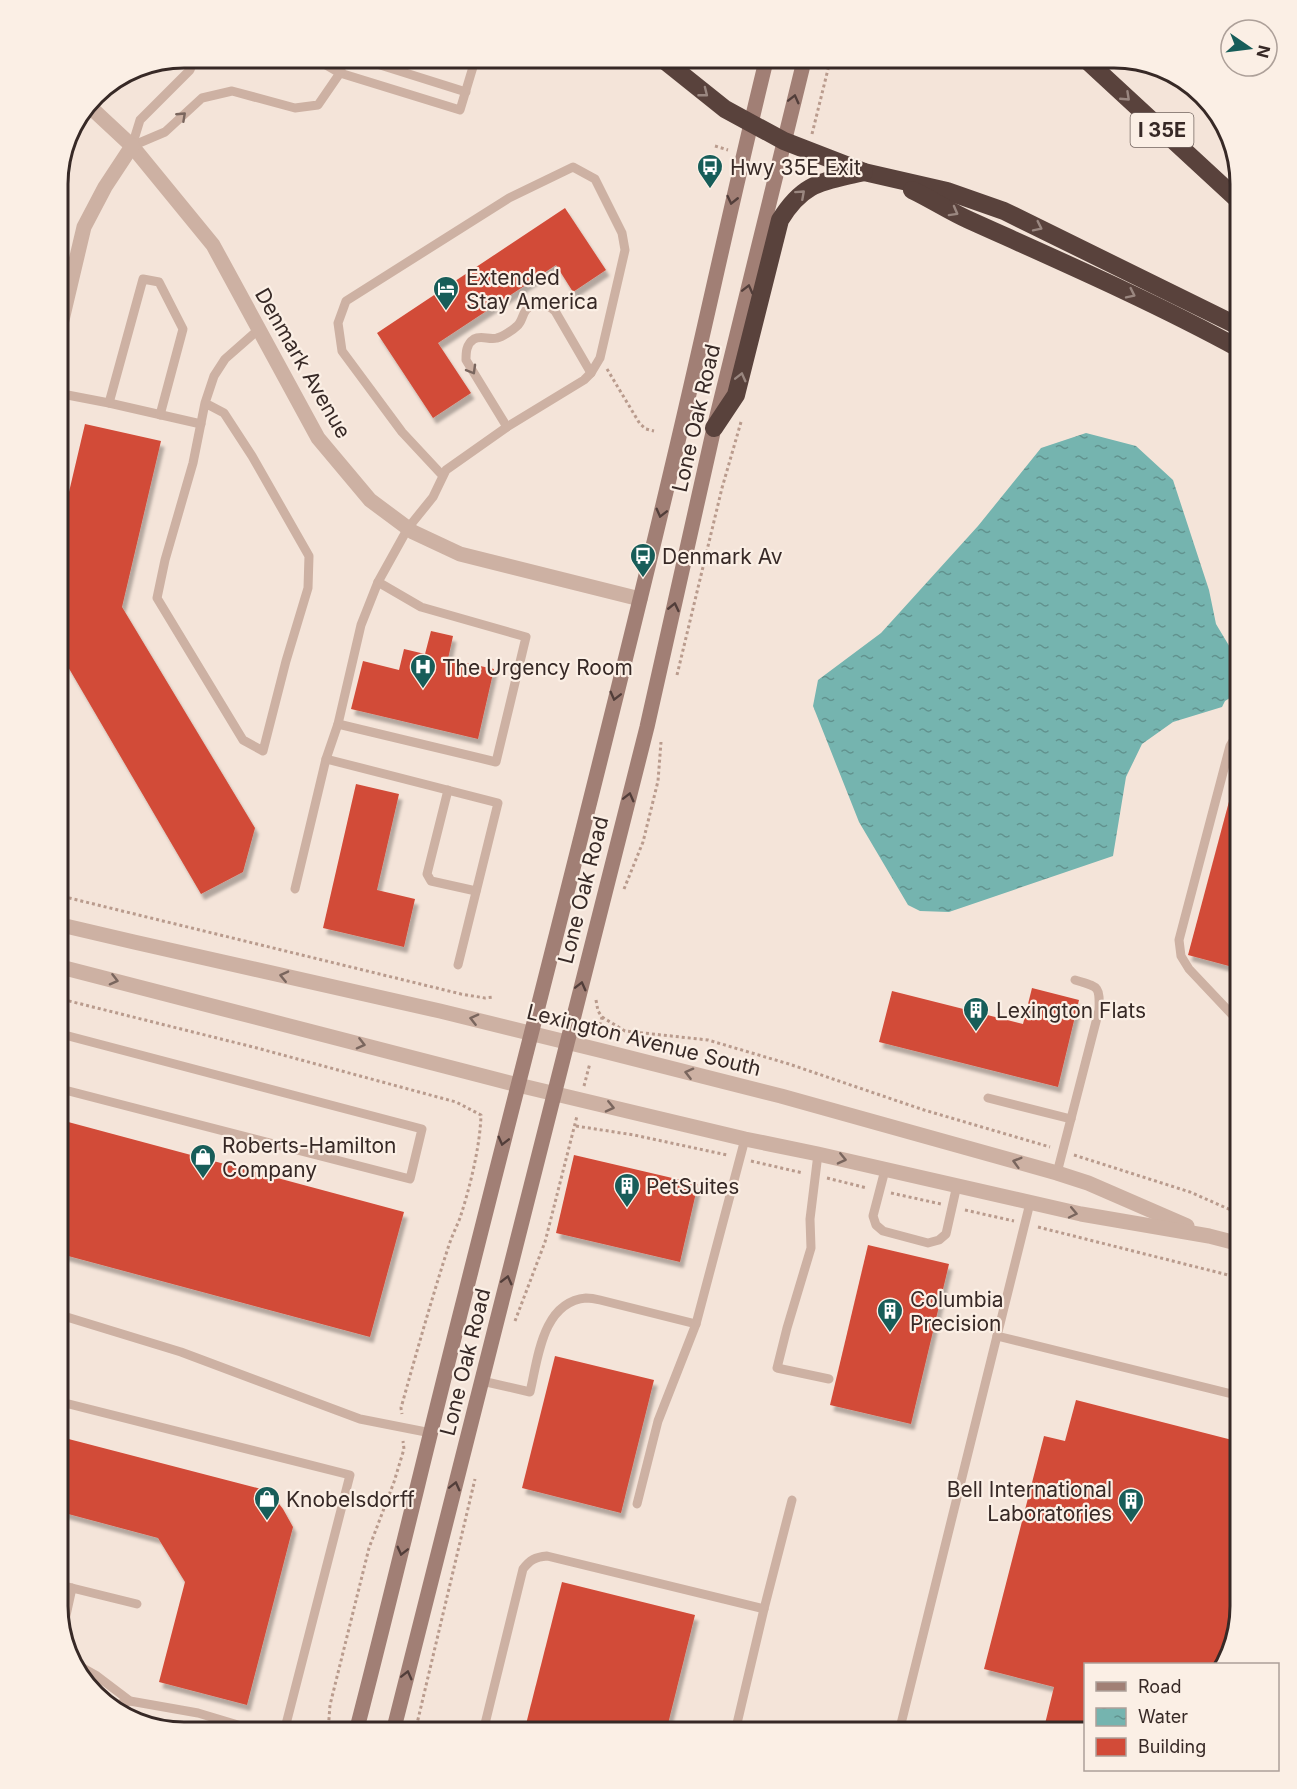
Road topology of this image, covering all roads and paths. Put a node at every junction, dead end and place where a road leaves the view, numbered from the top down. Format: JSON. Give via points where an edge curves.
{"nodes":[{"id":1,"x":191,"y":68,"type":"edge"},
{"id":2,"x":331,"y":68,"type":"edge"},
{"id":3,"x":341,"y":68,"type":"edge"},
{"id":4,"x":390,"y":68,"type":"edge"},
{"id":5,"x":473,"y":68,"type":"edge"},
{"id":6,"x":674,"y":68,"type":"edge"},
{"id":7,"x":764,"y":68,"type":"edge"},
{"id":8,"x":802,"y":68,"type":"edge"},
{"id":9,"x":828,"y":68,"type":"edge"},
{"id":10,"x":1095,"y":68,"type":"edge"},
{"id":11,"x":340,"y":73,"type":"junction"},
{"id":12,"x":466,"y":92,"type":"junction"},
{"id":13,"x":94,"y":111,"type":"edge"},
{"id":14,"x":751,"y":123,"type":"junction"},
{"id":15,"x":784,"y":141,"type":"junction"},
{"id":16,"x":132,"y":146,"type":"junction"},
{"id":17,"x":806,"y":150,"type":"junction"},
{"id":18,"x":864,"y":172,"type":"junction"},
{"id":19,"x":884,"y":176,"type":"junction"},
{"id":20,"x":1230,"y":193,"type":"edge"},
{"id":21,"x":68,"y":294,"type":"edge"},
{"id":22,"x":1230,"y":322,"type":"edge"},
{"id":23,"x":259,"y":329,"type":"junction"},
{"id":24,"x":1230,"y":344,"type":"edge"},
{"id":25,"x":600,"y":357,"type":"junction"},
{"id":26,"x":591,"y":373,"type":"junction"},
{"id":27,"x":68,"y":395,"type":"edge"},
{"id":28,"x":109,"y":403,"type":"junction"},
{"id":29,"x":205,"y":403,"type":"junction"},
{"id":30,"x":743,"y":414,"type":"dead end"},
{"id":31,"x":160,"y":415,"type":"junction"},
{"id":32,"x":201,"y":424,"type":"junction"},
{"id":33,"x":507,"y":427,"type":"junction"},
{"id":34,"x":714,"y":428,"type":"junction"},
{"id":35,"x":654,"y":431,"type":"dead end"},
{"id":36,"x":443,"y":476,"type":"junction"},
{"id":37,"x":408,"y":528,"type":"junction"},
{"id":38,"x":378,"y":582,"type":"junction"},
{"id":39,"x":640,"y":599,"type":"junction"},
{"id":40,"x":675,"y":682,"type":"dead end"},
{"id":41,"x":338,"y":724,"type":"junction"},
{"id":42,"x":662,"y":739,"type":"dead end"},
{"id":43,"x":1230,"y":746,"type":"edge"},
{"id":44,"x":326,"y":759,"type":"junction"},
{"id":45,"x":448,"y":790,"type":"junction"},
{"id":46,"x":295,"y":889,"type":"dead end"},
{"id":47,"x":476,"y":891,"type":"junction"},
{"id":48,"x":624,"y":891,"type":"dead end"},
{"id":49,"x":68,"y":898,"type":"edge"},
{"id":50,"x":68,"y":927,"type":"edge"},
{"id":51,"x":458,"y":964,"type":"dead end"},
{"id":52,"x":68,"y":969,"type":"edge"},
{"id":53,"x":1075,"y":980,"type":"dead end"},
{"id":54,"x":493,"y":997,"type":"dead end"},
{"id":55,"x":595,"y":997,"type":"dead end"},
{"id":56,"x":68,"y":1001,"type":"edge"},
{"id":57,"x":1230,"y":1012,"type":"edge"},
{"id":58,"x":602,"y":1017,"type":"junction"},
{"id":59,"x":531,"y":1034,"type":"junction"},
{"id":60,"x":68,"y":1036,"type":"edge"},
{"id":61,"x":567,"y":1042,"type":"junction"},
{"id":62,"x":594,"y":1049,"type":"junction"},
{"id":63,"x":518,"y":1085,"type":"junction"},
{"id":64,"x":68,"y":1091,"type":"edge"},
{"id":65,"x":554,"y":1094,"type":"junction"},
{"id":66,"x":988,"y":1098,"type":"dead end"},
{"id":67,"x":580,"y":1100,"type":"junction"},
{"id":68,"x":481,"y":1114,"type":"dead end"},
{"id":69,"x":1071,"y":1119,"type":"junction"},
{"id":70,"x":576,"y":1126,"type":"junction"},
{"id":71,"x":745,"y":1139,"type":"junction"},
{"id":72,"x":1063,"y":1151,"type":"junction"},
{"id":73,"x":818,"y":1154,"type":"junction"},
{"id":74,"x":740,"y":1158,"type":"junction"},
{"id":75,"x":885,"y":1170,"type":"junction"},
{"id":76,"x":1057,"y":1173,"type":"junction"},
{"id":77,"x":816,"y":1175,"type":"junction"},
{"id":78,"x":957,"y":1185,"type":"junction"},
{"id":79,"x":880,"y":1191,"type":"junction"},
{"id":80,"x":1030,"y":1203,"type":"junction"},
{"id":81,"x":953,"y":1207,"type":"junction"},
{"id":82,"x":1230,"y":1210,"type":"edge"},
{"id":83,"x":1025,"y":1224,"type":"junction"},
{"id":84,"x":1209,"y":1236,"type":"junction"},
{"id":85,"x":1230,"y":1241,"type":"edge"},
{"id":86,"x":1230,"y":1275,"type":"edge"},
{"id":87,"x":68,"y":1317,"type":"edge"},
{"id":88,"x":696,"y":1324,"type":"junction"},
{"id":89,"x":512,"y":1331,"type":"dead end"},
{"id":90,"x":997,"y":1336,"type":"junction"},
{"id":91,"x":829,"y":1379,"type":"dead end"},
{"id":92,"x":482,"y":1381,"type":"junction"},
{"id":93,"x":1230,"y":1394,"type":"edge"},
{"id":94,"x":68,"y":1404,"type":"edge"},
{"id":95,"x":431,"y":1433,"type":"junction"},
{"id":96,"x":477,"y":1473,"type":"dead end"},
{"id":97,"x":792,"y":1500,"type":"dead end"},
{"id":98,"x":637,"y":1504,"type":"dead end"},
{"id":99,"x":68,"y":1587,"type":"edge"},
{"id":100,"x":72,"y":1588,"type":"junction"},
{"id":101,"x":137,"y":1604,"type":"dead end"},
{"id":102,"x":68,"y":1606,"type":"edge"},
{"id":103,"x":764,"y":1609,"type":"junction"},
{"id":104,"x":89,"y":1671,"type":"edge"},
{"id":105,"x":130,"y":1701,"type":"junction"},
{"id":106,"x":121,"y":1703,"type":"edge"},
{"id":107,"x":225,"y":1721,"type":"edge"},
{"id":108,"x":287,"y":1721,"type":"edge"},
{"id":109,"x":359,"y":1721,"type":"edge"},
{"id":110,"x":396,"y":1721,"type":"edge"},
{"id":111,"x":418,"y":1721,"type":"edge"},
{"id":112,"x":486,"y":1721,"type":"edge"},
{"id":113,"x":737,"y":1722,"type":"edge"},
{"id":114,"x":902,"y":1722,"type":"edge"}],
"edges":[{"from":1,"to":16,"type":"lane","via":[[140,120]]},
{"from":2,"to":11,"type":"lane"},
{"from":3,"to":11,"type":"lane"},
{"from":4,"to":12,"type":"lane"},
{"from":5,"to":12,"type":"lane"},
{"from":6,"to":14,"type":"highway","one_way":true,"via":[[725,109]]},
{"from":7,"to":14,"type":"main road","name":"Lone Oak Road"},
{"from":15,"to":8,"type":"main road","name":"Lone Oak Road","one_way":true},
{"from":9,"to":17,"type":"path"},
{"from":10,"to":20,"type":"highway","number":"I 35E","one_way":true},
{"from":11,"to":12,"type":"lane","via":[[460,110]]},
{"from":16,"to":11,"type":"lane","one_way":true,"via":[[165,132],[201,98],[232,91],[295,108],[318,105]]},
{"from":13,"to":16,"type":"street","name":"Denmark Avenue"},
{"from":14,"to":15,"type":"highway"},
{"from":14,"to":39,"type":"main road","name":"Lone Oak Road","one_way":true},
{"from":15,"to":17,"type":"highway"},
{"from":34,"to":15,"type":"main road","name":"Lone Oak Road","one_way":true},
{"from":16,"to":21,"type":"street","via":[[84,226]]},
{"from":16,"to":23,"type":"street","name":"Denmark Avenue","via":[[213,245]]},
{"from":17,"to":18,"type":"highway"},
{"from":18,"to":19,"type":"highway"},
{"from":34,"to":18,"type":"highway","one_way":true,"via":[[736,395],[780,220],[810,187]]},
{"from":19,"to":22,"type":"highway","one_way":true,"via":[[947,191],[1004,211]]},
{"from":19,"to":24,"type":"highway","one_way":true},
{"from":23,"to":29,"type":"lane","via":[[225,359]]},
{"from":23,"to":37,"type":"street","name":"Denmark Avenue","via":[[318,438],[370,500]]},
{"from":25,"to":26,"type":"lane"},
{"from":25,"to":35,"type":"path","via":[[640,424]]},
{"from":25,"to":36,"type":"lane","via":[[625,250],[622,233],[595,179],[573,167],[509,198],[346,301],[338,323],[342,351],[402,432]]},
{"from":26,"to":33,"type":"lane"},
{"from":26,"to":33,"type":"lane","one_way":true,"via":[[555,311],[543,303],[527,308],[519,326],[498,338],[474,339],[468,344],[466,360]]},
{"from":27,"to":28,"type":"lane"},
{"from":28,"to":31,"type":"lane"},
{"from":28,"to":31,"type":"lane","via":[[143,279],[159,282],[183,329]]},
{"from":29,"to":32,"type":"lane"},
{"from":29,"to":32,"type":"lane","via":[[224,413],[309,556],[308,588],[263,751],[243,740],[156,598]]},
{"from":30,"to":40,"type":"path"},
{"from":31,"to":32,"type":"lane"},
{"from":33,"to":36,"type":"lane"},
{"from":61,"to":34,"type":"main road","name":"Lone Oak Road","one_way":true,"via":[[646,727]]},
{"from":36,"to":37,"type":"lane","via":[[433,497]]},
{"from":37,"to":38,"type":"lane"},
{"from":37,"to":39,"type":"street","name":"Denmark Avenue","via":[[460,554]]},
{"from":38,"to":41,"type":"lane","via":[[361,625]]},
{"from":38,"to":41,"type":"lane","via":[[421,607],[526,637],[496,762]]},
{"from":39,"to":59,"type":"main road","name":"Lone Oak Road","one_way":true},
{"from":41,"to":44,"type":"lane"},
{"from":42,"to":48,"type":"path","via":[[658,781],[643,842]]},
{"from":43,"to":57,"type":"lane","via":[[1179,940],[1180,956],[1189,969]]},
{"from":44,"to":45,"type":"lane"},
{"from":44,"to":46,"type":"lane"},
{"from":45,"to":47,"type":"lane","via":[[427,873],[431,881]]},
{"from":45,"to":47,"type":"lane","via":[[498,803]]},
{"from":47,"to":51,"type":"lane"},
{"from":49,"to":54,"type":"path","via":[[461,994]]},
{"from":59,"to":50,"type":"street","name":"Lexington Avenue South","one_way":true},
{"from":52,"to":63,"type":"street","name":"Lexington Avenue South","one_way":true},
{"from":53,"to":69,"type":"lane","via":[[1095,986],[1100,994]]},
{"from":55,"to":58,"type":"path"},
{"from":56,"to":68,"type":"path","via":[[456,1102]]},
{"from":58,"to":62,"type":"path"},
{"from":58,"to":72,"type":"path","via":[[625,1031],[708,1040]]},
{"from":59,"to":61,"type":"street","name":"Lexington Avenue South"},
{"from":59,"to":63,"type":"main road","name":"Lone Oak Road"},
{"from":60,"to":64,"type":"lane","via":[[423,1129],[410,1179]]},
{"from":61,"to":62,"type":"street","name":"Lexington Avenue South"},
{"from":61,"to":65,"type":"main road","name":"Lone Oak Road"},
{"from":62,"to":67,"type":"path"},
{"from":76,"to":62,"type":"street","name":"Lexington Avenue South","one_way":true},
{"from":63,"to":65,"type":"street","name":"Lexington Avenue South"},
{"from":63,"to":95,"type":"main road","name":"Lone Oak Road","one_way":true},
{"from":65,"to":67,"type":"street","name":"Lexington Avenue South"},
{"from":92,"to":65,"type":"main road","name":"Lone Oak Road","one_way":true},
{"from":66,"to":69,"type":"lane"},
{"from":67,"to":70,"type":"path"},
{"from":67,"to":71,"type":"street","name":"Lexington Avenue South","one_way":true},
{"from":69,"to":72,"type":"lane"},
{"from":70,"to":74,"type":"path"},
{"from":70,"to":89,"type":"path","via":[[545,1242]]},
{"from":71,"to":73,"type":"street","name":"Lexington Avenue South"},
{"from":71,"to":74,"type":"lane"},
{"from":72,"to":76,"type":"lane"},
{"from":72,"to":82,"type":"path","via":[[1190,1192]]},
{"from":73,"to":75,"type":"street","name":"Lexington Avenue South","one_way":true},
{"from":73,"to":77,"type":"lane"},
{"from":74,"to":77,"type":"path"},
{"from":74,"to":88,"type":"lane"},
{"from":75,"to":78,"type":"street","name":"Lexington Avenue South"},
{"from":75,"to":79,"type":"lane"},
{"from":76,"to":84,"type":"street","name":"Lexington Avenue South"},
{"from":77,"to":79,"type":"path"},
{"from":77,"to":91,"type":"lane","via":[[810,1248],[777,1368]]},
{"from":78,"to":80,"type":"street","name":"Lexington Avenue South"},
{"from":78,"to":81,"type":"lane"},
{"from":79,"to":81,"type":"path"},
{"from":79,"to":81,"type":"lane","via":[[873,1216],[876,1225],[883,1232],[928,1243],[946,1234]]},
{"from":80,"to":83,"type":"lane"},
{"from":80,"to":84,"type":"street","name":"Lexington Avenue South","one_way":true},
{"from":81,"to":83,"type":"path"},
{"from":83,"to":86,"type":"path"},
{"from":83,"to":90,"type":"lane"},
{"from":84,"to":85,"type":"street","name":"Lexington Avenue South"},
{"from":87,"to":95,"type":"lane","via":[[181,1352],[360,1419]]},
{"from":88,"to":92,"type":"lane","via":[[586,1298],[561,1309],[553,1318],[546,1330],[530,1392]]},
{"from":88,"to":98,"type":"lane","via":[[658,1421]]},
{"from":90,"to":93,"type":"lane"},
{"from":90,"to":114,"type":"lane"},
{"from":110,"to":92,"type":"main road","name":"Lone Oak Road","one_way":true},
{"from":94,"to":108,"type":"lane","via":[[350,1475]]},
{"from":95,"to":109,"type":"main road","name":"Lone Oak Road","one_way":true},
{"from":96,"to":111,"type":"path"},
{"from":97,"to":103,"type":"lane"},
{"from":99,"to":100,"type":"lane"},
{"from":100,"to":101,"type":"lane"},
{"from":100,"to":102,"type":"lane"},
{"from":103,"to":112,"type":"lane","via":[[537,1557],[523,1569]]},
{"from":103,"to":113,"type":"lane"},
{"from":104,"to":105,"type":"lane"},
{"from":105,"to":106,"type":"lane"},
{"from":105,"to":107,"type":"lane"}]}
